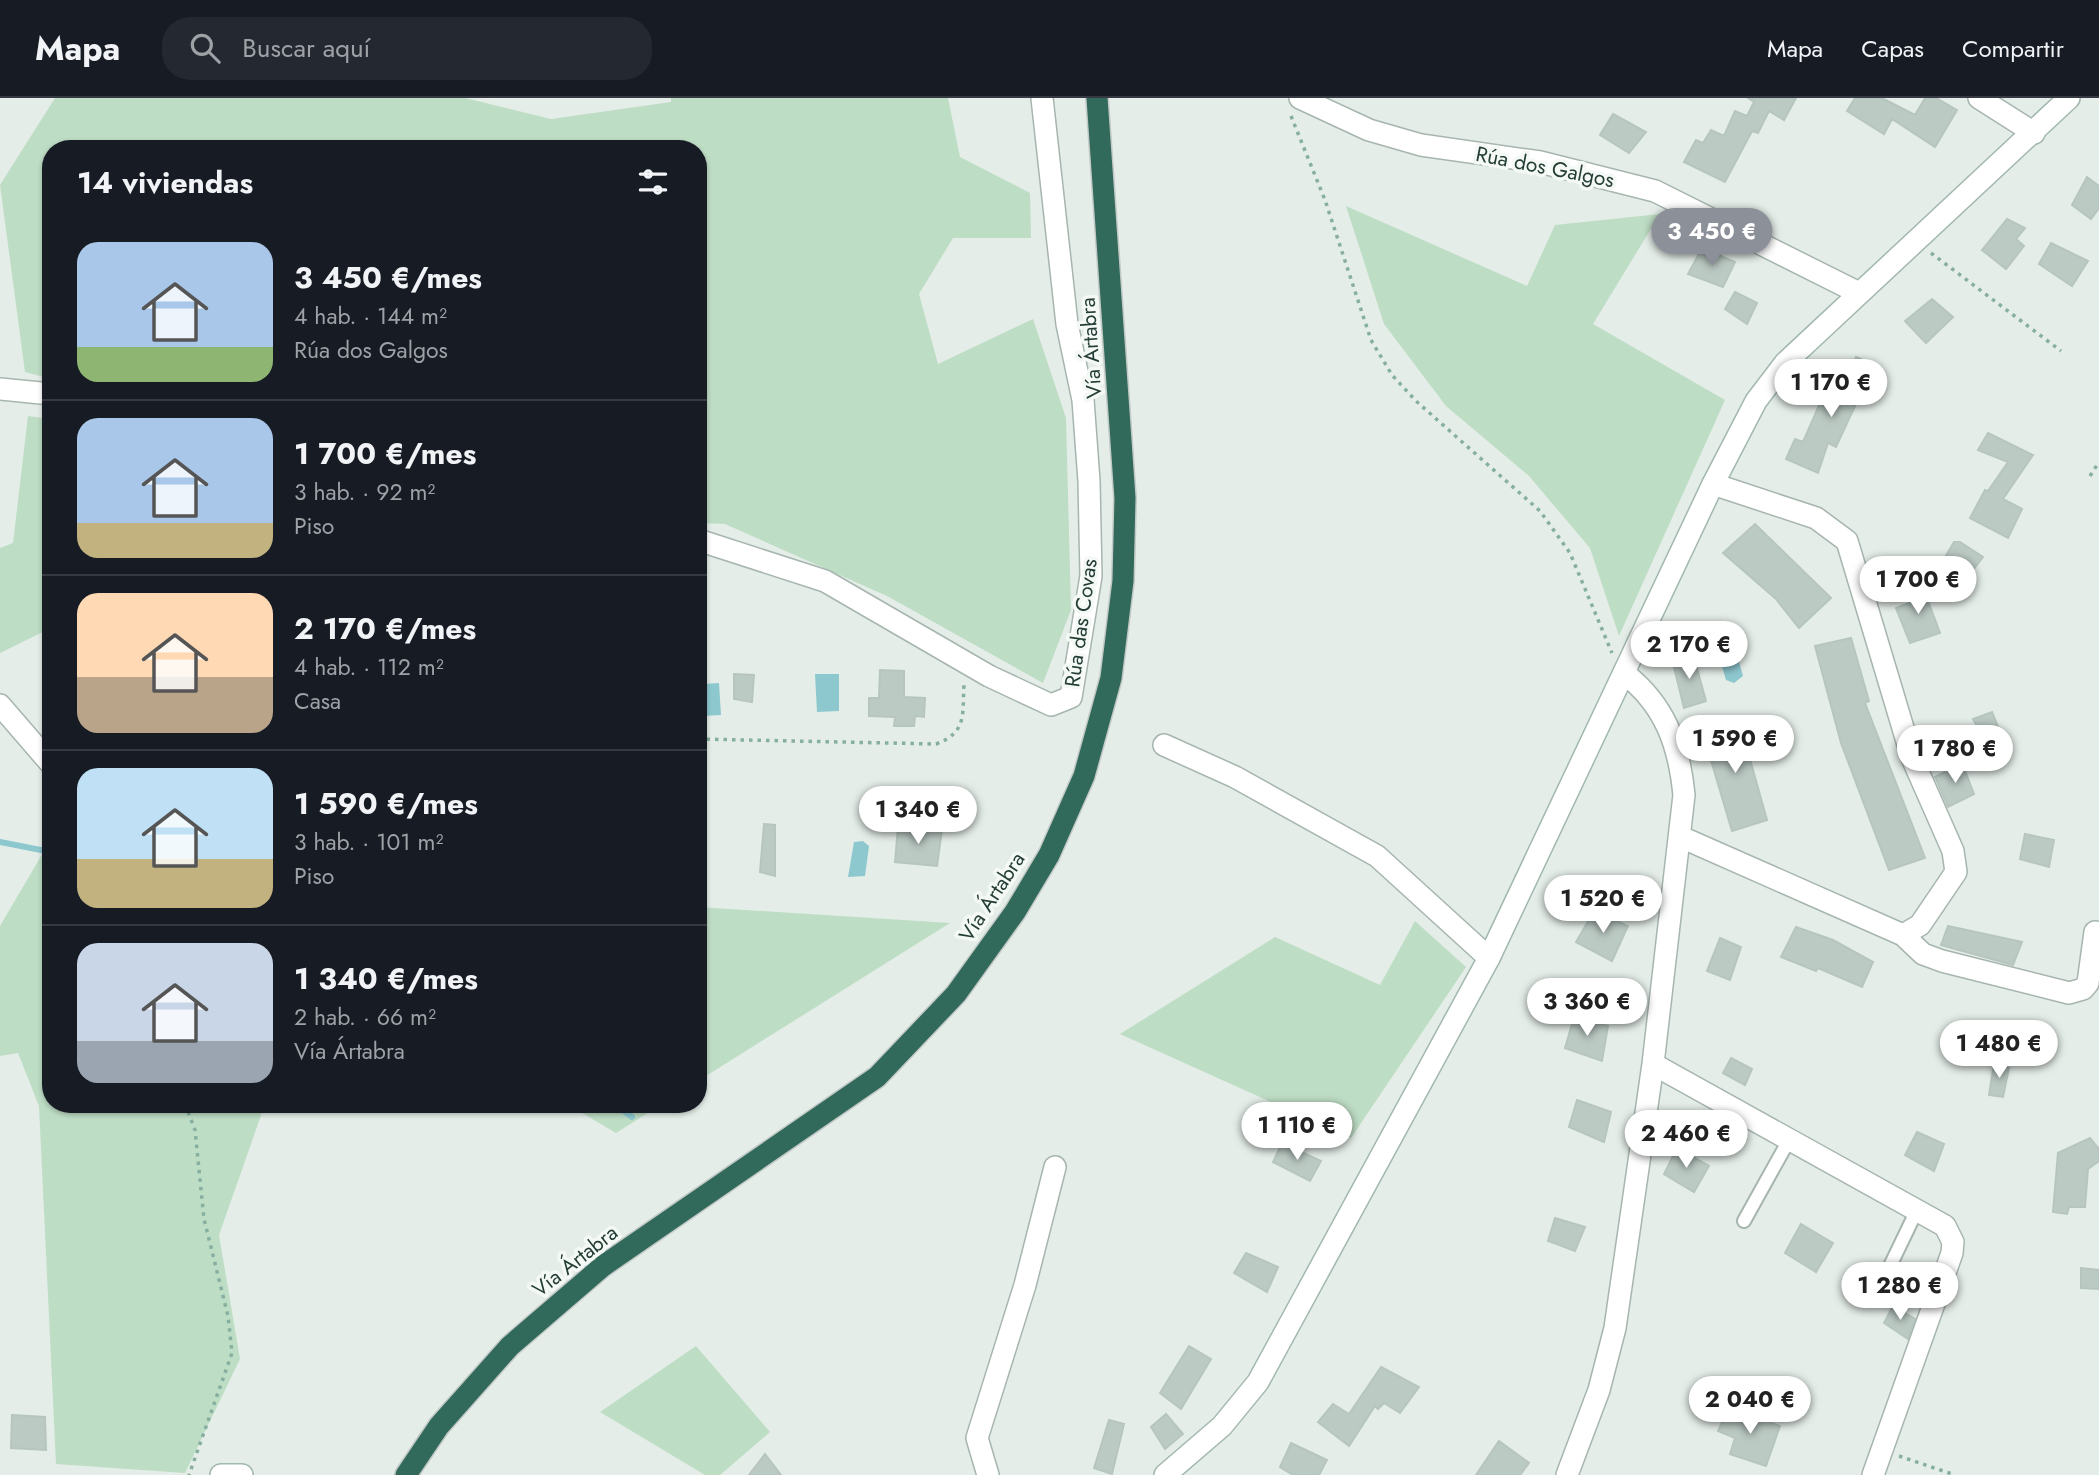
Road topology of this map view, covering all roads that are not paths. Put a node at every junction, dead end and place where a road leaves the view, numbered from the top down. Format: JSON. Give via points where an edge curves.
{"nodes":[{"id":1,"x":1042,"y":98,"type":"edge"},
{"id":2,"x":1097,"y":98,"type":"edge"},
{"id":3,"x":1979,"y":98,"type":"edge"},
{"id":4,"x":2069,"y":98,"type":"edge"},
{"id":5,"x":1294,"y":104,"type":"edge"},
{"id":6,"x":2034,"y":132,"type":"junction"},
{"id":7,"x":1859,"y":293,"type":"junction"},
{"id":8,"x":0,"y":389,"type":"edge"},
{"id":9,"x":42,"y":393,"type":"edge"},
{"id":10,"x":1713,"y":484,"type":"junction"},
{"id":11,"x":707,"y":543,"type":"edge"},
{"id":12,"x":1623,"y":673,"type":"junction"},
{"id":13,"x":0,"y":705,"type":"edge"},
{"id":14,"x":1164,"y":745,"type":"dead end"},
{"id":15,"x":42,"y":754,"type":"edge"},
{"id":16,"x":1681,"y":837,"type":"junction"},
{"id":17,"x":2095,"y":932,"type":"dead end"},
{"id":18,"x":1903,"y":935,"type":"junction"},
{"id":19,"x":1489,"y":958,"type":"junction"},
{"id":20,"x":1653,"y":1064,"type":"junction"},
{"id":21,"x":1789,"y":1140,"type":"junction"},
{"id":22,"x":1055,"y":1167,"type":"dead end"},
{"id":23,"x":1917,"y":1210,"type":"junction"},
{"id":24,"x":1744,"y":1221,"type":"dead end"},
{"id":25,"x":1878,"y":1291,"type":"dead end"},
{"id":26,"x":221,"y":1475,"type":"edge"},
{"id":27,"x":242,"y":1475,"type":"edge"},
{"id":28,"x":406,"y":1475,"type":"edge"},
{"id":29,"x":988,"y":1475,"type":"edge"},
{"id":30,"x":1165,"y":1475,"type":"edge"},
{"id":31,"x":1567,"y":1475,"type":"edge"},
{"id":32,"x":1872,"y":1475,"type":"edge"}],
"edges":[{"from":1,"to":11,"type":"street","name":"Rúa das Covas","via":[[1067,324],[1083,400],[1091,576],[1071,697],[1051,705],[965,662],[825,581]]},
{"from":2,"to":28,"type":"highway","name":"Vía Ártabra","via":[[1124,485],[1123,581],[1111,678],[1084,776],[1049,855],[956,994],[877,1077],[603,1266],[510,1346],[439,1426]]},
{"from":3,"to":6,"type":"street"},
{"from":4,"to":6,"type":"street"},
{"from":5,"to":7,"type":"street","name":"Rúa dos Galgos","via":[[1421,145],[1540,162],[1655,191]]},
{"from":6,"to":7,"type":"street"},
{"from":7,"to":10,"type":"street","via":[[1785,363],[1756,401]]},
{"from":8,"to":9,"type":"street"},
{"from":10,"to":12,"type":"street"},
{"from":10,"to":18,"type":"street","via":[[1816,518],[1840,534],[1852,549],[1912,758],[1956,862],[1953,880],[1920,925]]},
{"from":12,"to":16,"type":"street","via":[[1647,691],[1681,763]]},
{"from":12,"to":19,"type":"street"},
{"from":13,"to":15,"type":"street"},
{"from":14,"to":19,"type":"street","via":[[1235,777],[1377,856]]},
{"from":16,"to":18,"type":"street"},
{"from":16,"to":20,"type":"street"},
{"from":17,"to":18,"type":"street","via":[[2088,984],[2069,993],[1942,961],[1923,954]]},
{"from":19,"to":30,"type":"street","via":[[1258,1382],[1222,1426]]},
{"from":20,"to":21,"type":"street"},
{"from":20,"to":31,"type":"street","via":[[1615,1328],[1599,1390]]},
{"from":21,"to":23,"type":"street"},
{"from":21,"to":24,"type":"lane"},
{"from":22,"to":29,"type":"street","via":[[978,1438]]},
{"from":23,"to":25,"type":"lane"},
{"from":23,"to":32,"type":"street","via":[[1945,1226],[1953,1242],[1952,1252]]},
{"from":26,"to":27,"type":"street"}]}
